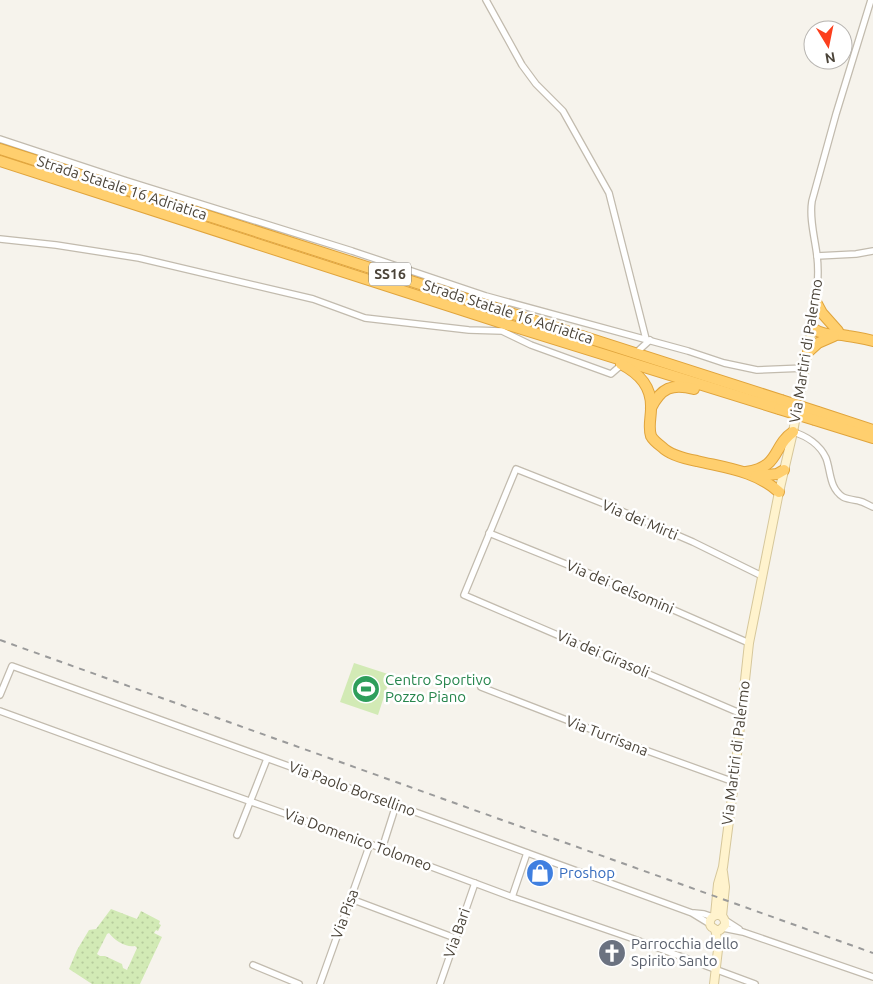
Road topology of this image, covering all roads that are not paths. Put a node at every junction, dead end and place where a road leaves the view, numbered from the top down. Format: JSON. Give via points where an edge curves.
{"nodes":[{"id":1,"x":486,"y":0,"type":"edge"},
{"id":2,"x":872,"y":0,"type":"edge"},
{"id":3,"x":0,"y":139,"type":"edge"},
{"id":4,"x":0,"y":149,"type":"edge"},
{"id":5,"x":0,"y":161,"type":"edge"},
{"id":6,"x":0,"y":239,"type":"edge"},
{"id":7,"x":873,"y":251,"type":"edge"},
{"id":8,"x":817,"y":256,"type":"junction"},
{"id":9,"x":815,"y":300,"type":"junction"},
{"id":10,"x":812,"y":328,"type":"junction"},
{"id":11,"x":841,"y":334,"type":"junction"},
{"id":12,"x":648,"y":339,"type":"junction"},
{"id":13,"x":873,"y":341,"type":"edge"},
{"id":14,"x":639,"y":350,"type":"dead end"},
{"id":15,"x":595,"y":352,"type":"junction"},
{"id":16,"x":808,"y":352,"type":"junction"},
{"id":17,"x":619,"y":367,"type":"dead end"},
{"id":18,"x":805,"y":368,"type":"junction"},
{"id":19,"x":761,"y":404,"type":"junction"},
{"id":20,"x":780,"y":405,"type":"junction"},
{"id":21,"x":651,"y":409,"type":"junction"},
{"id":22,"x":817,"y":416,"type":"junction"},
{"id":23,"x":871,"y":429,"type":"edge"},
{"id":24,"x":793,"y":432,"type":"junction"},
{"id":25,"x":873,"y":438,"type":"edge"},
{"id":26,"x":766,"y":466,"type":"junction"},
{"id":27,"x":784,"y":470,"type":"junction"},
{"id":28,"x":746,"y":472,"type":"junction"},
{"id":29,"x":756,"y":476,"type":"junction"},
{"id":30,"x":779,"y":492,"type":"junction"},
{"id":31,"x":873,"y":507,"type":"edge"},
{"id":32,"x":489,"y":533,"type":"junction"},
{"id":33,"x":762,"y":576,"type":"junction"},
{"id":34,"x":749,"y":643,"type":"junction"},
{"id":35,"x":481,"y":688,"type":"dead end"},
{"id":36,"x":0,"y":695,"type":"edge"},
{"id":37,"x":0,"y":711,"type":"edge"},
{"id":38,"x":742,"y":714,"type":"junction"},
{"id":39,"x":267,"y":759,"type":"junction"},
{"id":40,"x":734,"y":782,"type":"junction"},
{"id":41,"x":250,"y":802,"type":"junction"},
{"id":42,"x":396,"y":805,"type":"junction"},
{"id":43,"x":237,"y":835,"type":"dead end"},
{"id":44,"x":370,"y":844,"type":"junction"},
{"id":45,"x":382,"y":849,"type":"junction"},
{"id":46,"x":527,"y":853,"type":"junction"},
{"id":47,"x":475,"y":883,"type":"junction"},
{"id":48,"x":512,"y":897,"type":"junction"},
{"id":49,"x":351,"y":899,"type":"junction"},
{"id":50,"x":718,"y":922,"type":"junction"},
{"id":51,"x":455,"y":938,"type":"junction"},
{"id":52,"x":253,"y":965,"type":"dead end"},
{"id":53,"x":716,"y":970,"type":"junction"},
{"id":54,"x":873,"y":977,"type":"edge"},
{"id":55,"x":299,"y":984,"type":"edge"},
{"id":56,"x":320,"y":984,"type":"edge"},
{"id":57,"x":440,"y":984,"type":"edge"},
{"id":58,"x":714,"y":984,"type":"edge"},
{"id":59,"x":756,"y":984,"type":"edge"}],
"edges":[{"from":1,"to":12,"type":"street","via":[[526,71],[563,111],[609,193]]},
{"from":2,"to":8,"type":"street","name":"Via Martiri di Palermo","via":[[814,190],[811,213]]},
{"from":3,"to":12,"type":"street","via":[[486,296]]},
{"from":4,"to":20,"type":"highway","name":"Strada Statale 16 Adriatica","number":"SS16"},
{"from":5,"to":15,"type":"highway","name":"Strada Statale 16 Adriatica","number":"SS16"},
{"from":6,"to":17,"type":"street","via":[[139,258],[313,299],[366,318],[502,331],[611,374]]},
{"from":7,"to":8,"type":"street"},
{"from":8,"to":9,"type":"street","name":"Via Martiri di Palermo"},
{"from":9,"to":10,"type":"street","name":"Via Martiri di Palermo"},
{"from":9,"to":11,"type":"highway"},
{"from":10,"to":11,"type":"highway","via":[[826,326]]},
{"from":10,"to":16,"type":"street","name":"Via Martiri di Palermo"},
{"from":11,"to":13,"type":"highway"},
{"from":11,"to":16,"type":"highway","via":[[818,343]]},
{"from":12,"to":14,"type":"street"},
{"from":12,"to":18,"type":"street","via":[[757,370]]},
{"from":15,"to":19,"type":"highway","name":"Strada Statale 16 Adriatica","number":"SS16"},
{"from":15,"to":21,"type":"highway","number":"SS16","via":[[638,374],[646,384]]},
{"from":16,"to":18,"type":"street","name":"Via Martiri di Palermo"},
{"from":18,"to":24,"type":"street","name":"Via Martiri di Palermo"},
{"from":19,"to":20,"type":"highway","name":"Strada Statale 16 Adriatica","number":"SS16"},
{"from":19,"to":21,"type":"highway","number":"SS16","via":[[745,404],[678,386],[663,391]]},
{"from":20,"to":22,"type":"highway","name":"Strada Statale 16 Adriatica","number":"SS16","bridge":true},
{"from":21,"to":28,"type":"highway","number":"SS16","via":[[652,437],[664,450],[684,458]]},
{"from":22,"to":23,"type":"highway","name":"Strada Statale 16 Adriatica","number":"SS16"},
{"from":22,"to":25,"type":"highway","name":"Strada Statale 16 Adriatica","number":"SS16"},
{"from":24,"to":26,"type":"highway"},
{"from":24,"to":27,"type":"street","name":"Via Martiri di Palermo"},
{"from":24,"to":31,"type":"street","via":[[819,447],[834,487],[843,497]]},
{"from":26,"to":27,"type":"highway","number":"SS16"},
{"from":26,"to":28,"type":"highway","number":"SS16"},
{"from":27,"to":29,"type":"highway"},
{"from":27,"to":30,"type":"street","name":"Via Martiri di Palermo"},
{"from":28,"to":29,"type":"highway","number":"SS16"},
{"from":29,"to":30,"type":"highway","number":"SS16"},
{"from":30,"to":33,"type":"street","name":"Via Martiri di Palermo"},
{"from":32,"to":33,"type":"street","name":"Via dei Mirti","via":[[516,469],[693,542]]},
{"from":32,"to":34,"type":"street","name":"Via dei Gelsomini"},
{"from":32,"to":38,"type":"street","name":"Via dei Girasoli","via":[[464,594]]},
{"from":33,"to":34,"type":"street","name":"Via Martiri di Palermo"},
{"from":34,"to":38,"type":"street","name":"Via Martiri di Palermo"},
{"from":35,"to":40,"type":"street","name":"Via Turrisana"},
{"from":36,"to":39,"type":"street","name":"Via Paolo Borsellino","via":[[12,666]]},
{"from":37,"to":41,"type":"street","name":"Via Domenico Tolomeo"},
{"from":38,"to":40,"type":"street","name":"Via Martiri di Palermo"},
{"from":39,"to":41,"type":"street"},
{"from":39,"to":42,"type":"street","name":"Via Paolo Borsellino"},
{"from":40,"to":50,"type":"street","name":"Via Martiri di Palermo","via":[[723,867],[725,886]]},
{"from":41,"to":43,"type":"street"},
{"from":41,"to":44,"type":"street","name":"Via Domenico Tolomeo"},
{"from":42,"to":45,"type":"street"},
{"from":42,"to":46,"type":"street","name":"Via Paolo Borsellino"},
{"from":44,"to":45,"type":"street","name":"Via Domenico Tolomeo"},
{"from":44,"to":49,"type":"street","name":"Via Pisa"},
{"from":45,"to":47,"type":"street","name":"Via Domenico Tolomeo"},
{"from":46,"to":48,"type":"street"},
{"from":46,"to":50,"type":"street","name":"Via Paolo Borsellino"},
{"from":47,"to":48,"type":"street","name":"Via Domenico Tolomeo"},
{"from":47,"to":51,"type":"street","name":"Via Bari"},
{"from":48,"to":53,"type":"street","name":"Via Domenico Tolomeo"},
{"from":49,"to":51,"type":"street"},
{"from":49,"to":56,"type":"street","name":"Via Pisa"},
{"from":50,"to":53,"type":"street","name":"Via Martiri di Palermo"},
{"from":50,"to":54,"type":"street"},
{"from":51,"to":57,"type":"street","name":"Via Bari"},
{"from":52,"to":55,"type":"street"},
{"from":53,"to":58,"type":"street","name":"Via Martiri di Palermo"},
{"from":53,"to":59,"type":"street","name":"Via Domenico Tolomeo"}]}
